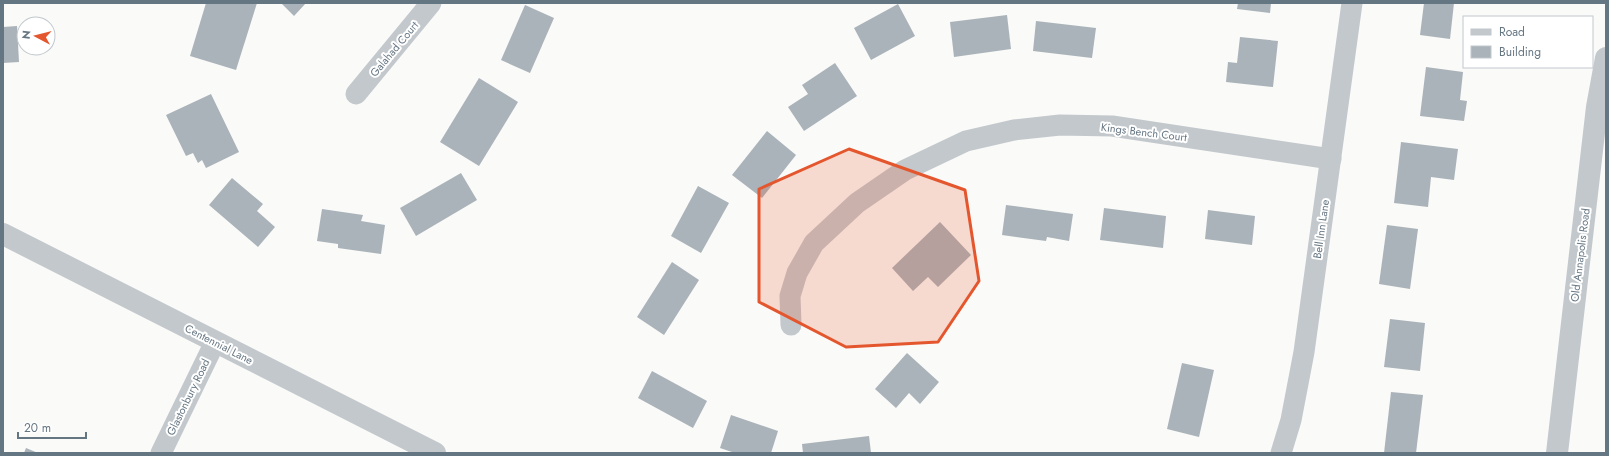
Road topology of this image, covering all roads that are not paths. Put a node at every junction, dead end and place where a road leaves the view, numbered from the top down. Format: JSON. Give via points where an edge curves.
{"nodes":[{"id":1,"x":431,"y":3,"type":"edge"},
{"id":2,"x":1352,"y":3,"type":"edge"},
{"id":3,"x":1606,"y":58,"type":"edge"},
{"id":4,"x":356,"y":94,"type":"dead end"},
{"id":5,"x":1331,"y":159,"type":"junction"},
{"id":6,"x":3,"y":234,"type":"edge"},
{"id":7,"x":791,"y":325,"type":"dead end"},
{"id":8,"x":215,"y":342,"type":"junction"},
{"id":9,"x":161,"y":453,"type":"edge"},
{"id":10,"x":435,"y":453,"type":"edge"},
{"id":11,"x":1281,"y":453,"type":"edge"},
{"id":12,"x":1557,"y":453,"type":"edge"}],
"edges":[{"from":1,"to":4,"type":"street","name":"Galahad Court"},
{"from":2,"to":5,"type":"street","name":"Bell Inn Lane"},
{"from":3,"to":12,"type":"street","name":"Old Annapolis Road","via":[[1597,107]]},
{"from":5,"to":7,"type":"street","name":"Kings Bench Court","via":[[1112,126],[1060,124],[966,140],[905,170],[857,203],[814,243],[797,273],[790,296]]},
{"from":5,"to":11,"type":"street","name":"Bell Inn Lane","via":[[1304,352],[1291,420]]},
{"from":6,"to":8,"type":"street","name":"Centennial Lane"},
{"from":8,"to":9,"type":"street","name":"Glastonbury Road"},
{"from":8,"to":10,"type":"street","name":"Centennial Lane"}]}
